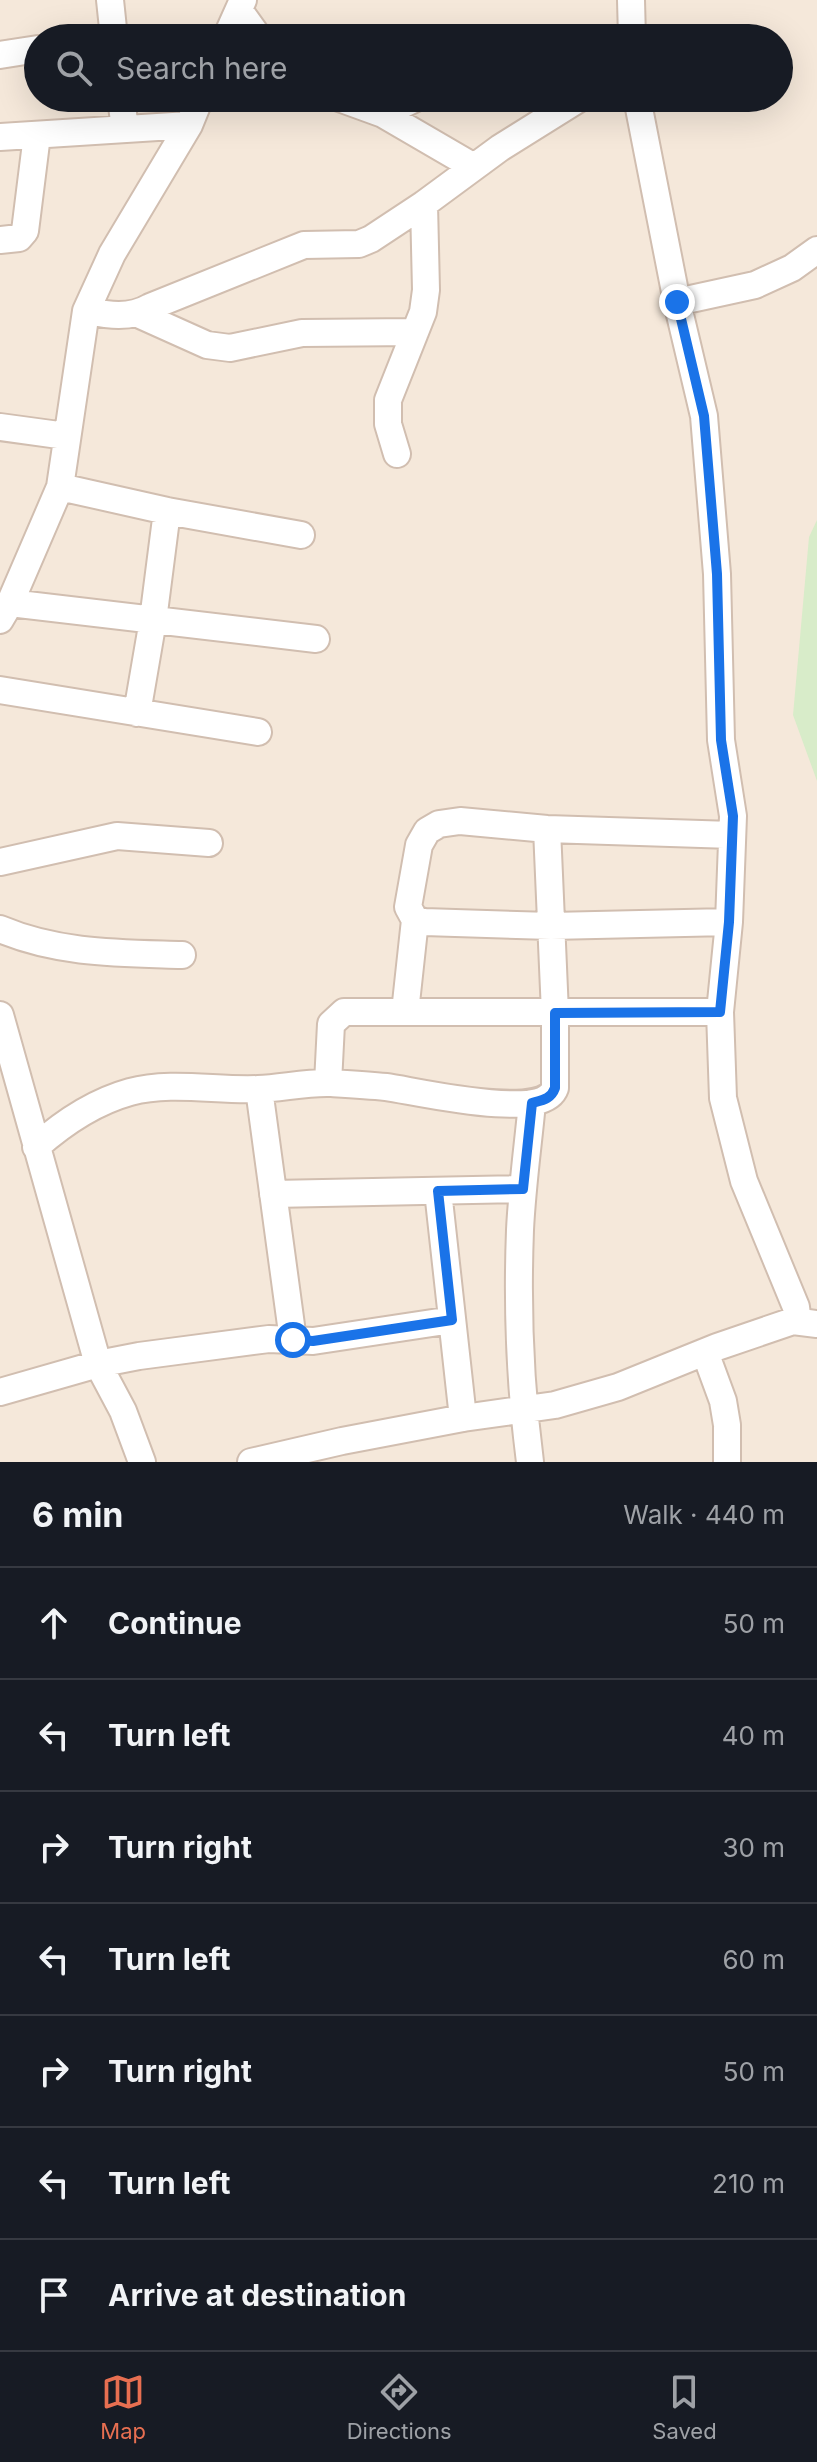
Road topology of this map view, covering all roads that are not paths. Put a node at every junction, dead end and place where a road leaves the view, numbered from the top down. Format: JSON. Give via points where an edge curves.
{"nodes":[{"id":1,"x":110,"y":0,"type":"edge"},
{"id":2,"x":631,"y":0,"type":"edge"},
{"id":3,"x":241,"y":5,"type":"edge"},
{"id":4,"x":113,"y":24,"type":"edge"},
{"id":5,"x":232,"y":24,"type":"edge"},
{"id":6,"x":251,"y":24,"type":"edge"},
{"id":7,"x":632,"y":24,"type":"edge"},
{"id":8,"x":24,"y":51,"type":"edge"},
{"id":9,"x":0,"y":55,"type":"edge"},
{"id":10,"x":123,"y":112,"type":"edge"},
{"id":11,"x":194,"y":112,"type":"edge"},
{"id":12,"x":378,"y":112,"type":"edge"},
{"id":13,"x":387,"y":112,"type":"edge"},
{"id":14,"x":558,"y":112,"type":"edge"},
{"id":15,"x":640,"y":112,"type":"edge"},
{"id":16,"x":383,"y":114,"type":"junction"},
{"id":17,"x":189,"y":125,"type":"junction"},
{"id":18,"x":125,"y":129,"type":"junction"},
{"id":19,"x":37,"y":135,"type":"junction"},
{"id":20,"x":0,"y":137,"type":"edge"},
{"id":21,"x":474,"y":167,"type":"junction"},
{"id":22,"x":424,"y":204,"type":"junction"},
{"id":23,"x":0,"y":240,"type":"edge"},
{"id":24,"x":817,"y":250,"type":"edge"},
{"id":25,"x":677,"y":302,"type":"junction"},
{"id":26,"x":86,"y":311,"type":"junction"},
{"id":27,"x":138,"y":314,"type":"junction"},
{"id":28,"x":415,"y":332,"type":"junction"},
{"id":29,"x":0,"y":427,"type":"edge"},
{"id":30,"x":66,"y":436,"type":"junction"},
{"id":31,"x":397,"y":454,"type":"dead end"},
{"id":32,"x":60,"y":487,"type":"junction"},
{"id":33,"x":167,"y":511,"type":"junction"},
{"id":34,"x":301,"y":535,"type":"dead end"},
{"id":35,"x":5,"y":611,"type":"edge"},
{"id":36,"x":153,"y":620,"type":"junction"},
{"id":37,"x":316,"y":639,"type":"dead end"},
{"id":38,"x":0,"y":690,"type":"edge"},
{"id":39,"x":137,"y":713,"type":"junction"},
{"id":40,"x":258,"y":732,"type":"dead end"},
{"id":41,"x":547,"y":829,"type":"junction"},
{"id":42,"x":732,"y":835,"type":"junction"},
{"id":43,"x":209,"y":843,"type":"dead end"},
{"id":44,"x":0,"y":862,"type":"edge"},
{"id":45,"x":415,"y":920,"type":"junction"},
{"id":46,"x":729,"y":922,"type":"junction"},
{"id":47,"x":551,"y":926,"type":"junction"},
{"id":48,"x":0,"y":929,"type":"edge"},
{"id":49,"x":182,"y":955,"type":"dead end"},
{"id":50,"x":405,"y":1012,"type":"junction"},
{"id":51,"x":720,"y":1012,"type":"junction"},
{"id":52,"x":555,"y":1013,"type":"junction"},
{"id":53,"x":0,"y":1015,"type":"edge"},
{"id":54,"x":328,"y":1083,"type":"junction"},
{"id":55,"x":259,"y":1089,"type":"junction"},
{"id":56,"x":532,"y":1103,"type":"junction"},
{"id":57,"x":36,"y":1147,"type":"junction"},
{"id":58,"x":523,"y":1189,"type":"junction"},
{"id":59,"x":438,"y":1191,"type":"junction"},
{"id":60,"x":273,"y":1194,"type":"junction"},
{"id":61,"x":452,"y":1320,"type":"junction"},
{"id":62,"x":805,"y":1323,"type":"edge"},
{"id":63,"x":293,"y":1340,"type":"junction"},
{"id":64,"x":705,"y":1352,"type":"junction"},
{"id":65,"x":98,"y":1364,"type":"junction"},
{"id":66,"x":0,"y":1392,"type":"edge"},
{"id":67,"x":523,"y":1410,"type":"junction"},
{"id":68,"x":463,"y":1418,"type":"junction"},
{"id":69,"x":142,"y":1462,"type":"edge"},
{"id":70,"x":251,"y":1462,"type":"edge"},
{"id":71,"x":530,"y":1462,"type":"edge"},
{"id":72,"x":727,"y":1462,"type":"edge"}],
"edges":[{"from":1,"to":4,"type":"street"},
{"from":2,"to":7,"type":"street"},
{"from":3,"to":5,"type":"street"},
{"from":3,"to":6,"type":"street"},
{"from":8,"to":9,"type":"street"},
{"from":10,"to":18,"type":"street"},
{"from":11,"to":17,"type":"street"},
{"from":12,"to":16,"type":"street"},
{"from":13,"to":16,"type":"street"},
{"from":14,"to":21,"type":"street"},
{"from":15,"to":25,"type":"street"},
{"from":16,"to":21,"type":"street"},
{"from":17,"to":18,"type":"street"},
{"from":17,"to":26,"type":"street","via":[[112,254]]},
{"from":18,"to":19,"type":"street"},
{"from":19,"to":20,"type":"street"},
{"from":19,"to":23,"type":"street","via":[[25,231],[19,238]]},
{"from":21,"to":22,"type":"street"},
{"from":22,"to":27,"type":"street","via":[[359,244],[304,245]]},
{"from":22,"to":28,"type":"street","via":[[426,290]]},
{"from":24,"to":25,"type":"street","via":[[755,285]]},
{"from":25,"to":42,"type":"street","via":[[704,416],[717,574],[721,740]]},
{"from":26,"to":27,"type":"street"},
{"from":26,"to":30,"type":"street"},
{"from":27,"to":28,"type":"street","via":[[207,345],[230,348],[302,333]]},
{"from":28,"to":31,"type":"street","via":[[388,400]]},
{"from":29,"to":30,"type":"street"},
{"from":30,"to":32,"type":"street"},
{"from":32,"to":33,"type":"street"},
{"from":32,"to":35,"type":"street"},
{"from":33,"to":34,"type":"street"},
{"from":33,"to":36,"type":"street"},
{"from":35,"to":36,"type":"street"},
{"from":36,"to":37,"type":"street"},
{"from":36,"to":39,"type":"street"},
{"from":38,"to":39,"type":"street"},
{"from":39,"to":40,"type":"street"},
{"from":41,"to":42,"type":"street"},
{"from":41,"to":45,"type":"street","via":[[460,821],[427,831],[419,845],[408,907]]},
{"from":41,"to":47,"type":"street"},
{"from":42,"to":46,"type":"street"},
{"from":43,"to":44,"type":"street","via":[[117,836]]},
{"from":45,"to":47,"type":"street"},
{"from":45,"to":50,"type":"street"},
{"from":46,"to":47,"type":"street"},
{"from":46,"to":51,"type":"street"},
{"from":47,"to":52,"type":"street"},
{"from":48,"to":49,"type":"street","via":[[61,948]]},
{"from":50,"to":52,"type":"street"},
{"from":50,"to":54,"type":"street","via":[[344,1012],[335,1018]]},
{"from":51,"to":52,"type":"street"},
{"from":51,"to":62,"type":"street","via":[[723,1098],[744,1181],[797,1315]]},
{"from":52,"to":56,"type":"street","via":[[555,1088],[553,1095]]},
{"from":53,"to":57,"type":"street"},
{"from":54,"to":55,"type":"street"},
{"from":54,"to":56,"type":"street","via":[[481,1103]]},
{"from":55,"to":57,"type":"street","via":[[130,1092],[78,1114]]},
{"from":55,"to":60,"type":"street"},
{"from":56,"to":58,"type":"street"},
{"from":57,"to":65,"type":"street"},
{"from":58,"to":59,"type":"street"},
{"from":58,"to":67,"type":"street"},
{"from":59,"to":60,"type":"street"},
{"from":59,"to":61,"type":"street"},
{"from":60,"to":63,"type":"street"},
{"from":61,"to":63,"type":"street"},
{"from":61,"to":68,"type":"street"},
{"from":62,"to":64,"type":"street"},
{"from":63,"to":65,"type":"street"},
{"from":64,"to":67,"type":"street","via":[[618,1387]]},
{"from":64,"to":72,"type":"street","via":[[723,1401]]},
{"from":65,"to":66,"type":"street"},
{"from":65,"to":69,"type":"street"},
{"from":67,"to":68,"type":"street"},
{"from":67,"to":71,"type":"street"},
{"from":68,"to":70,"type":"street"}]}
